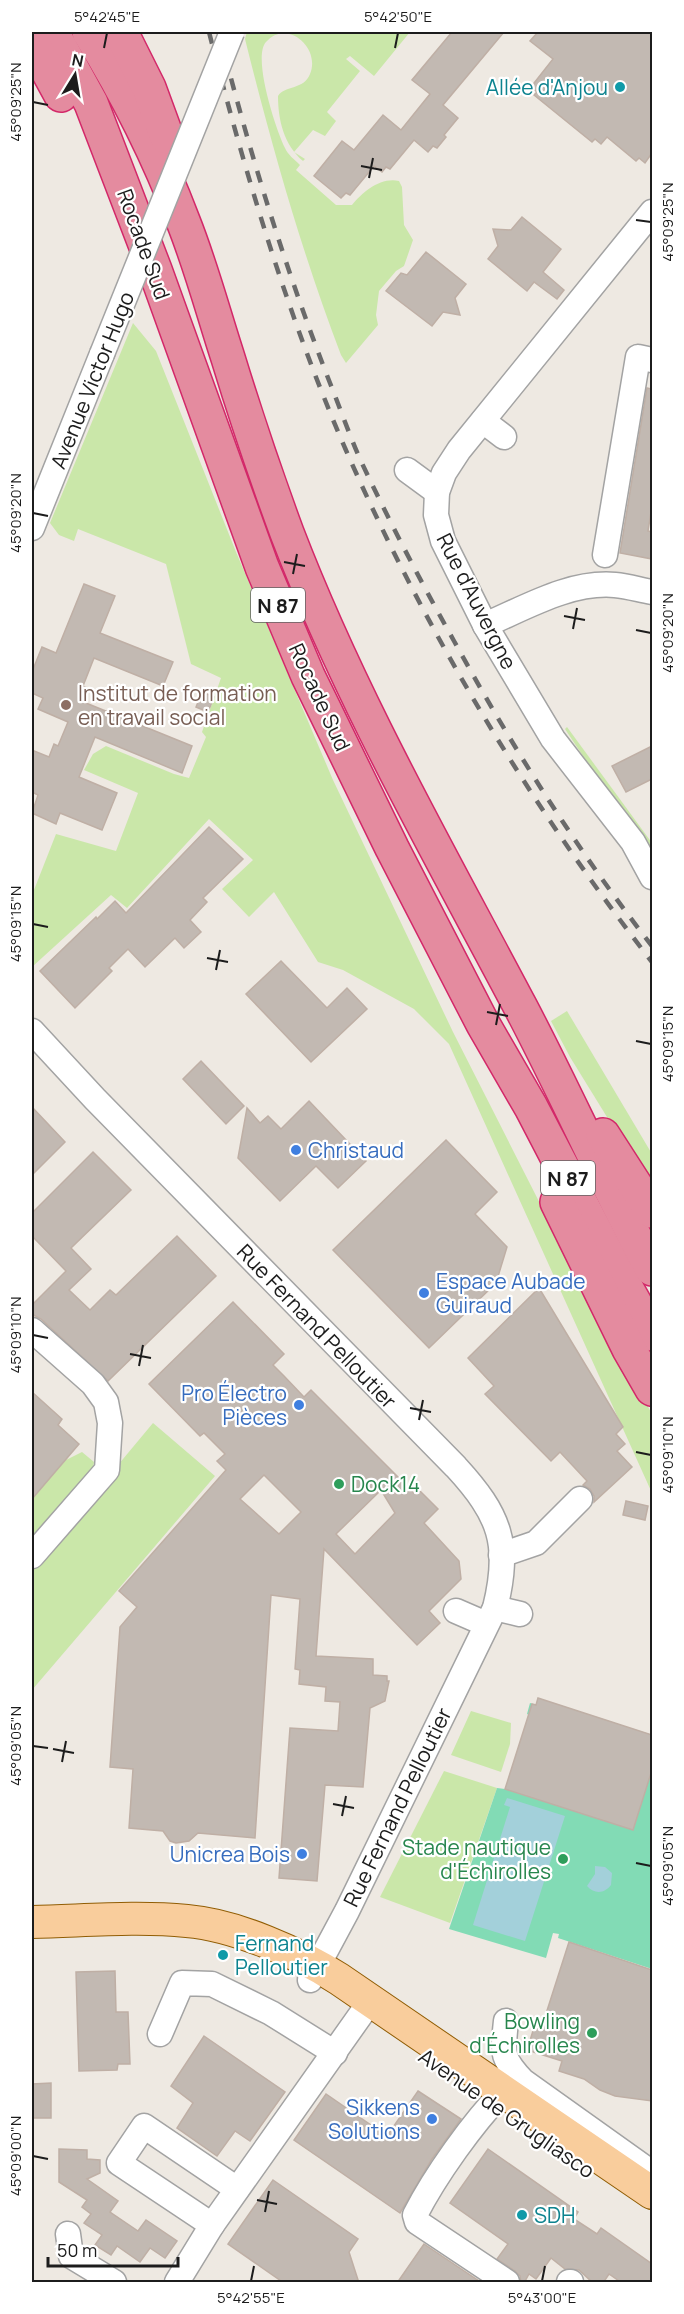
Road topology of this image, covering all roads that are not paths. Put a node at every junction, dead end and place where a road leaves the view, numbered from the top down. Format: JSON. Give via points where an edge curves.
{"nodes":[{"id":1,"x":52,"y":32,"type":"edge"},
{"id":2,"x":89,"y":32,"type":"edge"},
{"id":3,"x":121,"y":32,"type":"edge"},
{"id":4,"x":232,"y":32,"type":"edge"},
{"id":5,"x":32,"y":42,"type":"edge"},
{"id":6,"x":116,"y":168,"type":"junction"},
{"id":7,"x":652,"y":212,"type":"edge"},
{"id":8,"x":645,"y":358,"type":"edge"},
{"id":9,"x":238,"y":392,"type":"junction"},
{"id":10,"x":483,"y":421,"type":"junction"},
{"id":11,"x":504,"y":437,"type":"dead end"},
{"id":12,"x":407,"y":470,"type":"dead end"},
{"id":13,"x":437,"y":492,"type":"junction"},
{"id":14,"x":32,"y":528,"type":"edge"},
{"id":15,"x":605,"y":555,"type":"dead end"},
{"id":16,"x":652,"y":592,"type":"edge"},
{"id":17,"x":485,"y":625,"type":"junction"},
{"id":18,"x":652,"y":877,"type":"edge"},
{"id":19,"x":525,"y":1016,"type":"junction"},
{"id":20,"x":483,"y":1024,"type":"junction"},
{"id":21,"x":32,"y":1031,"type":"edge"},
{"id":22,"x":652,"y":1211,"type":"edge"},
{"id":23,"x":652,"y":1269,"type":"edge"},
{"id":24,"x":32,"y":1330,"type":"edge"},
{"id":25,"x":652,"y":1334,"type":"edge"},
{"id":26,"x":652,"y":1389,"type":"edge"},
{"id":27,"x":580,"y":1499,"type":"dead end"},
{"id":28,"x":501,"y":1555,"type":"junction"},
{"id":29,"x":32,"y":1556,"type":"edge"},
{"id":30,"x":456,"y":1611,"type":"dead end"},
{"id":31,"x":520,"y":1614,"type":"dead end"},
{"id":32,"x":490,"y":1616,"type":"junction"},
{"id":33,"x":32,"y":1922,"type":"edge"},
{"id":34,"x":314,"y":1972,"type":"junction"},
{"id":35,"x":362,"y":2013,"type":"junction"},
{"id":36,"x":506,"y":2021,"type":"dead end"},
{"id":37,"x":160,"y":2034,"type":"dead end"},
{"id":38,"x":335,"y":2053,"type":"junction"},
{"id":39,"x":498,"y":2097,"type":"junction"},
{"id":40,"x":652,"y":2174,"type":"edge"},
{"id":41,"x":237,"y":2189,"type":"junction"},
{"id":42,"x":652,"y":2193,"type":"edge"},
{"id":43,"x":652,"y":2214,"type":"edge"},
{"id":44,"x":212,"y":2225,"type":"junction"},
{"id":45,"x":68,"y":2234,"type":"dead end"},
{"id":46,"x":114,"y":2283,"type":"edge"},
{"id":47,"x":177,"y":2283,"type":"edge"},
{"id":48,"x":507,"y":2283,"type":"edge"}],
"edges":[{"from":1,"to":6,"type":"highway","name":"Rocade Sud","number":"N 87","via":[[91,103]]},
{"from":2,"to":9,"type":"highway","name":"Rocade Sud","number":"N 87","via":[[127,97],[173,195],[194,248]]},
{"from":3,"to":9,"type":"highway","via":[[149,88],[214,270]]},
{"from":4,"to":14,"type":"street","name":"Avenue Victor Hugo","bridge":true},
{"from":5,"to":6,"type":"highway","via":[[70,111]]},
{"from":6,"to":20,"type":"highway","name":"Rocade Sud","number":"N 87","via":[[258,556],[308,676]]},
{"from":7,"to":10,"type":"street","name":"Rue d'Auvergne"},
{"from":8,"to":15,"type":"street"},
{"from":9,"to":19,"type":"highway","name":"Rocade Sud","number":"N 87","via":[[288,534],[333,644]]},
{"from":10,"to":11,"type":"street"},
{"from":10,"to":13,"type":"street","name":"Rue d'Auvergne","via":[[444,472]]},
{"from":12,"to":13,"type":"street"},
{"from":13,"to":17,"type":"street","name":"Rue d'Auvergne","via":[[436,515],[443,541]]},
{"from":16,"to":17,"type":"street","via":[[614,585],[592,586],[558,594]]},
{"from":17,"to":18,"type":"street","name":"Rue d'Auvergne","via":[[553,739],[633,842]]},
{"from":19,"to":22,"type":"highway"},
{"from":19,"to":23,"type":"highway","name":"Rocade Sud","number":"N 87"},
{"from":20,"to":25,"type":"highway","name":"Rocade Sud","number":"N 87"},
{"from":20,"to":26,"type":"highway","via":[[489,1061],[581,1254]]},
{"from":21,"to":28,"type":"street","name":"Rue Fernand Pelloutier","via":[[479,1493],[502,1541]]},
{"from":24,"to":29,"type":"street","via":[[93,1384],[106,1402],[110,1423],[107,1470]]},
{"from":27,"to":28,"type":"street","via":[[536,1543]]},
{"from":28,"to":32,"type":"street","name":"Rue Fernand Pelloutier","via":[[501,1582]]},
{"from":30,"to":32,"type":"street"},
{"from":31,"to":32,"type":"street"},
{"from":32,"to":34,"type":"street","name":"Rue Fernand Pelloutier"},
{"from":33,"to":34,"type":"main road","name":"Avenue de Grugliasco","via":[[188,1921],[276,1947]]},
{"from":34,"to":35,"type":"main road","name":"Avenue de Grugliasco"},
{"from":34,"to":39,"type":"main road","name":"Avenue de Grugliasco"},
{"from":35,"to":38,"type":"street"},
{"from":35,"to":39,"type":"main road","name":"Avenue de Grugliasco"},
{"from":36,"to":40,"type":"street","via":[[503,2051],[509,2066],[530,2086]]},
{"from":37,"to":38,"type":"street","via":[[182,1983],[212,1984],[271,2013]]},
{"from":38,"to":41,"type":"street"},
{"from":39,"to":42,"type":"main road","name":"Avenue de Grugliasco"},
{"from":39,"to":43,"type":"main road","name":"Avenue de Grugliasco"},
{"from":39,"to":48,"type":"street","via":[[415,2215],[417,2222]]},
{"from":41,"to":44,"type":"street"},
{"from":41,"to":44,"type":"street","via":[[144,2126],[119,2163]]},
{"from":44,"to":47,"type":"street"},
{"from":45,"to":46,"type":"street","via":[[71,2256]]}]}
